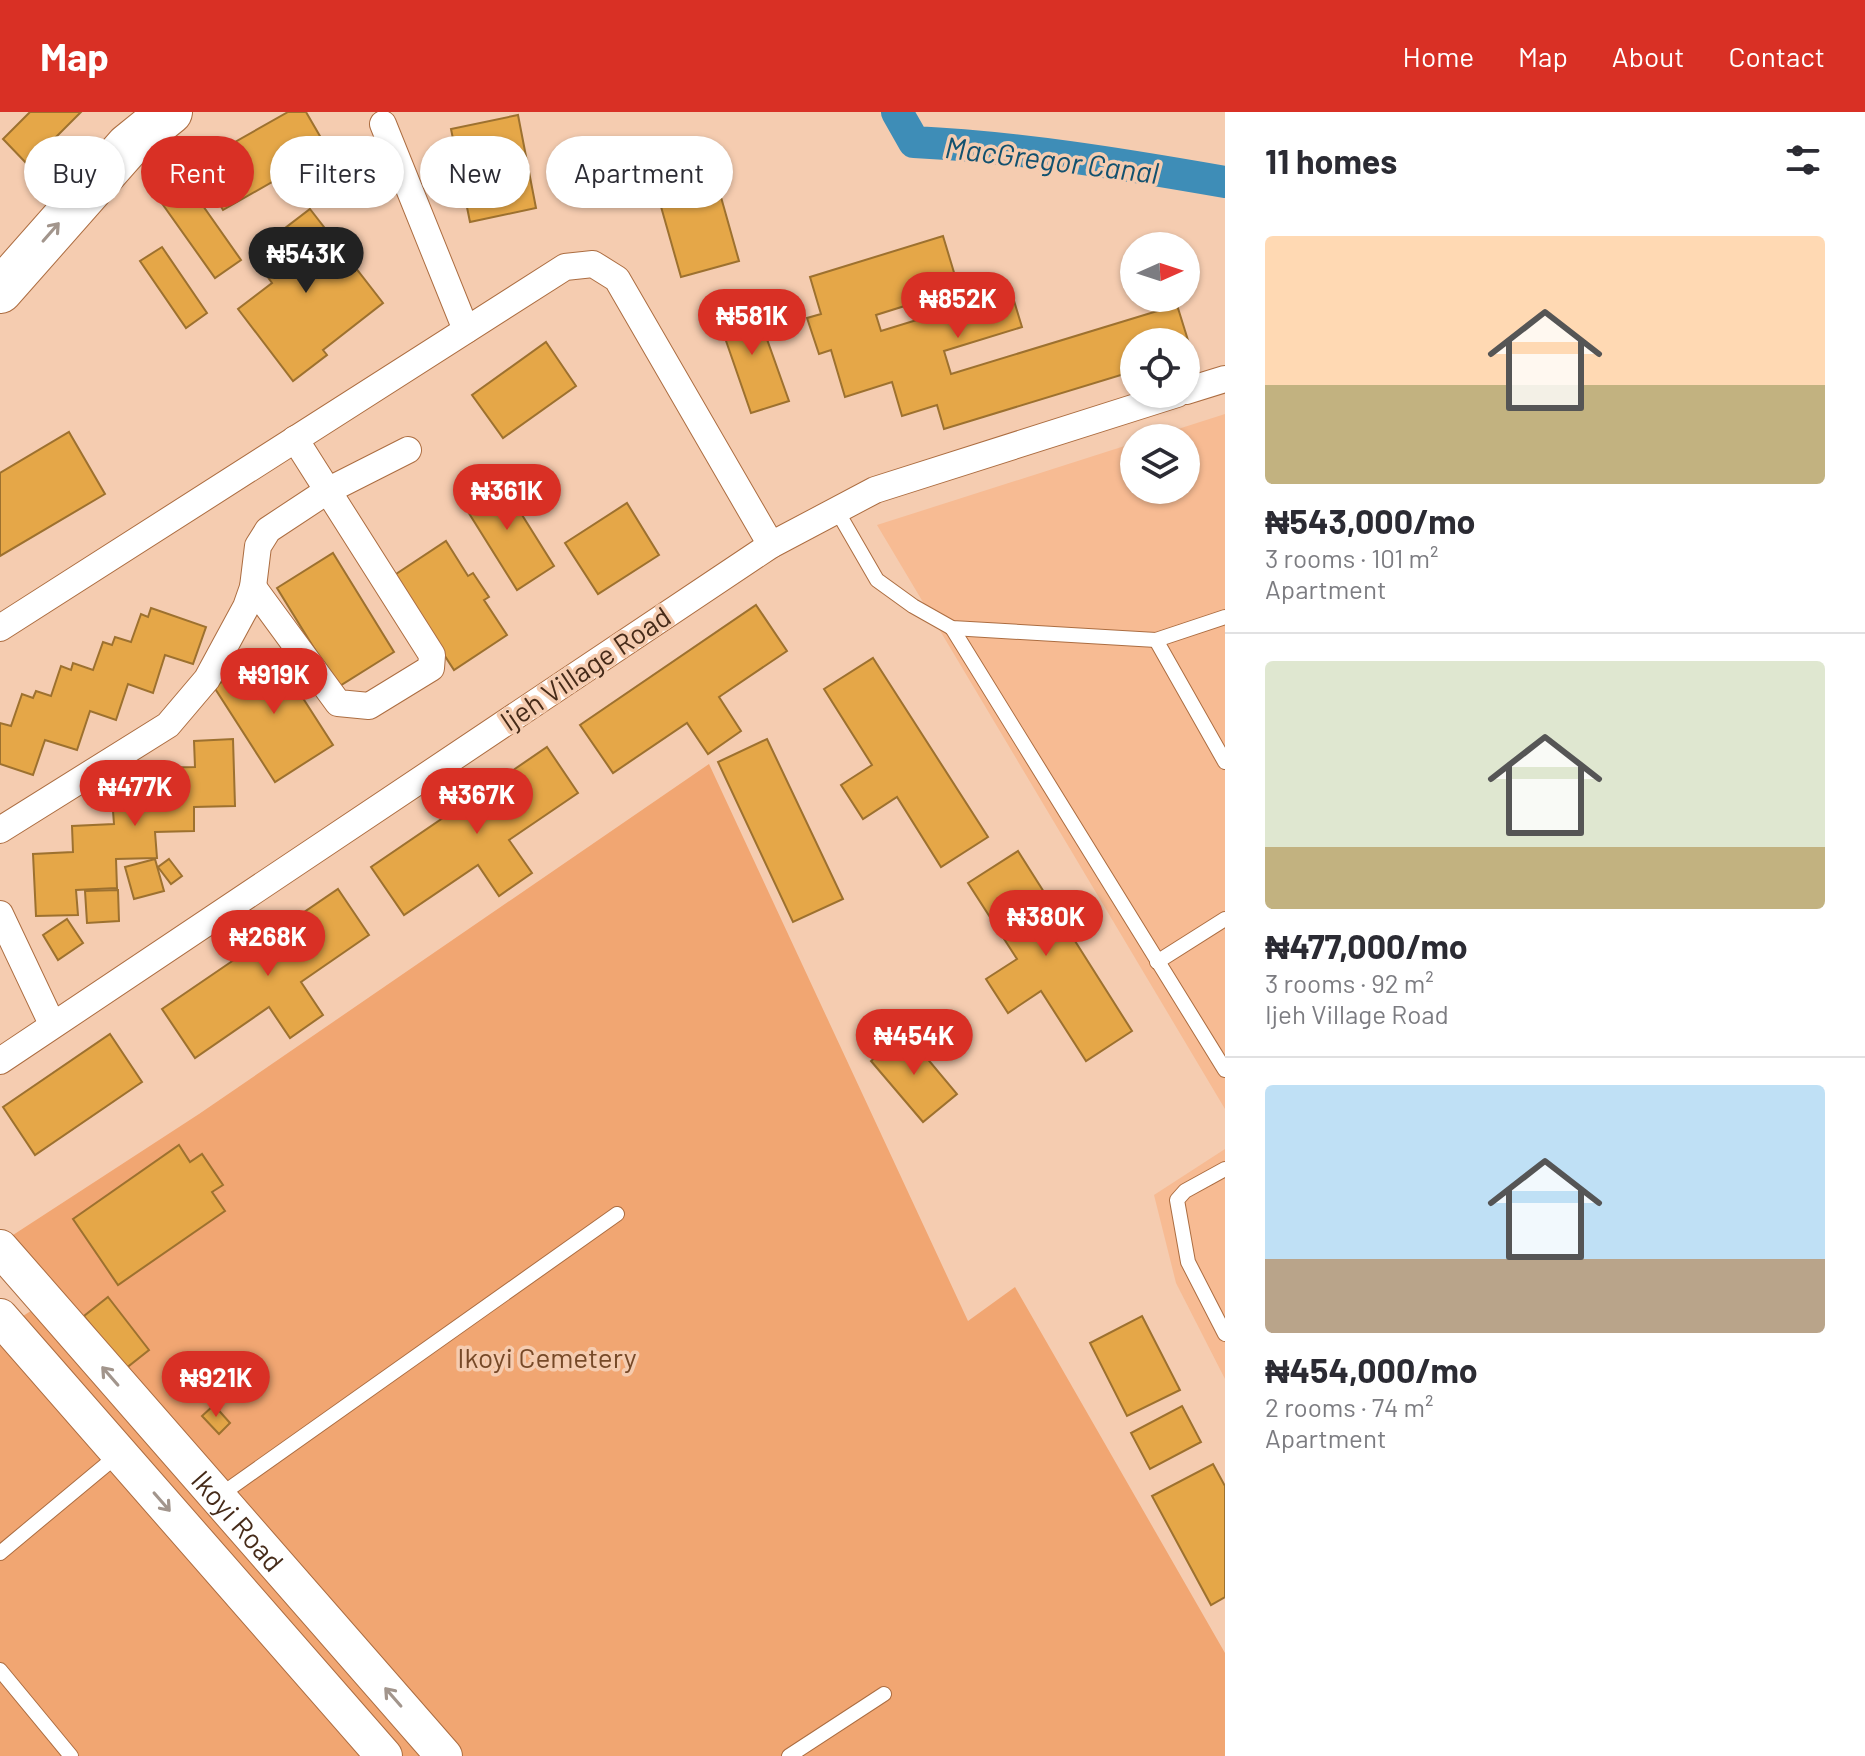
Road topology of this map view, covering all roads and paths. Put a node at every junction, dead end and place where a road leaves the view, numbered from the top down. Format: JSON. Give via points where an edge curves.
{"nodes":[{"id":1,"x":170,"y":112,"type":"edge"},
{"id":2,"x":383,"y":124,"type":"dead end"},
{"id":3,"x":0,"y":291,"type":"edge"},
{"id":4,"x":466,"y":330,"type":"junction"},
{"id":5,"x":1225,"y":379,"type":"edge"},
{"id":6,"x":1200,"y":387,"type":"edge"},
{"id":7,"x":1133,"y":408,"type":"edge"},
{"id":8,"x":295,"y":439,"type":"junction"},
{"id":9,"x":408,"y":450,"type":"dead end"},
{"id":10,"x":327,"y":491,"type":"junction"},
{"id":11,"x":836,"y":509,"type":"junction"},
{"id":12,"x":771,"y":545,"type":"junction"},
{"id":13,"x":253,"y":587,"type":"junction"},
{"id":14,"x":1225,"y":617,"type":"edge"},
{"id":15,"x":0,"y":628,"type":"edge"},
{"id":16,"x":952,"y":628,"type":"junction"},
{"id":17,"x":1156,"y":640,"type":"junction"},
{"id":18,"x":1225,"y":762,"type":"edge"},
{"id":19,"x":0,"y":830,"type":"edge"},
{"id":20,"x":0,"y":914,"type":"edge"},
{"id":21,"x":1225,"y":919,"type":"edge"},
{"id":22,"x":1157,"y":962,"type":"junction"},
{"id":23,"x":52,"y":1024,"type":"junction"},
{"id":24,"x":0,"y":1061,"type":"edge"},
{"id":25,"x":1225,"y":1070,"type":"edge"},
{"id":26,"x":1225,"y":1169,"type":"edge"},
{"id":27,"x":617,"y":1214,"type":"dead end"},
{"id":28,"x":0,"y":1248,"type":"edge"},
{"id":29,"x":0,"y":1317,"type":"edge"},
{"id":30,"x":1225,"y":1334,"type":"edge"},
{"id":31,"x":119,"y":1454,"type":"junction"},
{"id":32,"x":217,"y":1498,"type":"junction"},
{"id":33,"x":0,"y":1553,"type":"edge"},
{"id":34,"x":0,"y":1670,"type":"edge"},
{"id":35,"x":884,"y":1694,"type":"dead end"},
{"id":36,"x":71,"y":1756,"type":"edge"},
{"id":37,"x":384,"y":1756,"type":"edge"},
{"id":38,"x":444,"y":1756,"type":"edge"},
{"id":39,"x":789,"y":1756,"type":"edge"}],
"edges":[{"from":3,"to":1,"type":"highway","one_way":true,"via":[[128,146]]},
{"from":2,"to":4,"type":"street"},
{"from":4,"to":8,"type":"street"},
{"from":4,"to":12,"type":"street","via":[[565,267],[593,264],[617,279]]},
{"from":5,"to":6,"type":"street"},
{"from":7,"to":11,"type":"street","name":"Ijeh Village Road","via":[[875,490]]},
{"from":8,"to":10,"type":"street"},
{"from":8,"to":15,"type":"street"},
{"from":9,"to":10,"type":"street"},
{"from":10,"to":13,"type":"street","via":[[268,530],[258,546]]},
{"from":10,"to":13,"type":"street","via":[[432,655],[431,668],[369,706],[338,703]]},
{"from":11,"to":12,"type":"street","name":"Ijeh Village Road"},
{"from":11,"to":16,"type":"lane","via":[[877,580]]},
{"from":12,"to":23,"type":"street","name":"Ijeh Village Road"},
{"from":13,"to":19,"type":"street","via":[[207,679],[186,708],[168,725]]},
{"from":14,"to":17,"type":"lane"},
{"from":16,"to":17,"type":"lane"},
{"from":16,"to":22,"type":"lane"},
{"from":17,"to":18,"type":"lane"},
{"from":20,"to":23,"type":"street"},
{"from":21,"to":22,"type":"lane"},
{"from":22,"to":25,"type":"lane"},
{"from":23,"to":24,"type":"street","name":"Ijeh Village Road"},
{"from":26,"to":30,"type":"lane","via":[[1177,1200],[1188,1262]]},
{"from":27,"to":32,"type":"lane"},
{"from":32,"to":28,"type":"main road","name":"Ikoyi Road","one_way":true},
{"from":29,"to":31,"type":"main road","name":"Ikoyi Road"},
{"from":31,"to":33,"type":"lane"},
{"from":31,"to":37,"type":"main road","name":"Ikoyi Road","one_way":true},
{"from":38,"to":32,"type":"main road","name":"Ikoyi Road","one_way":true},
{"from":34,"to":36,"type":"lane"},
{"from":35,"to":39,"type":"lane"}]}
